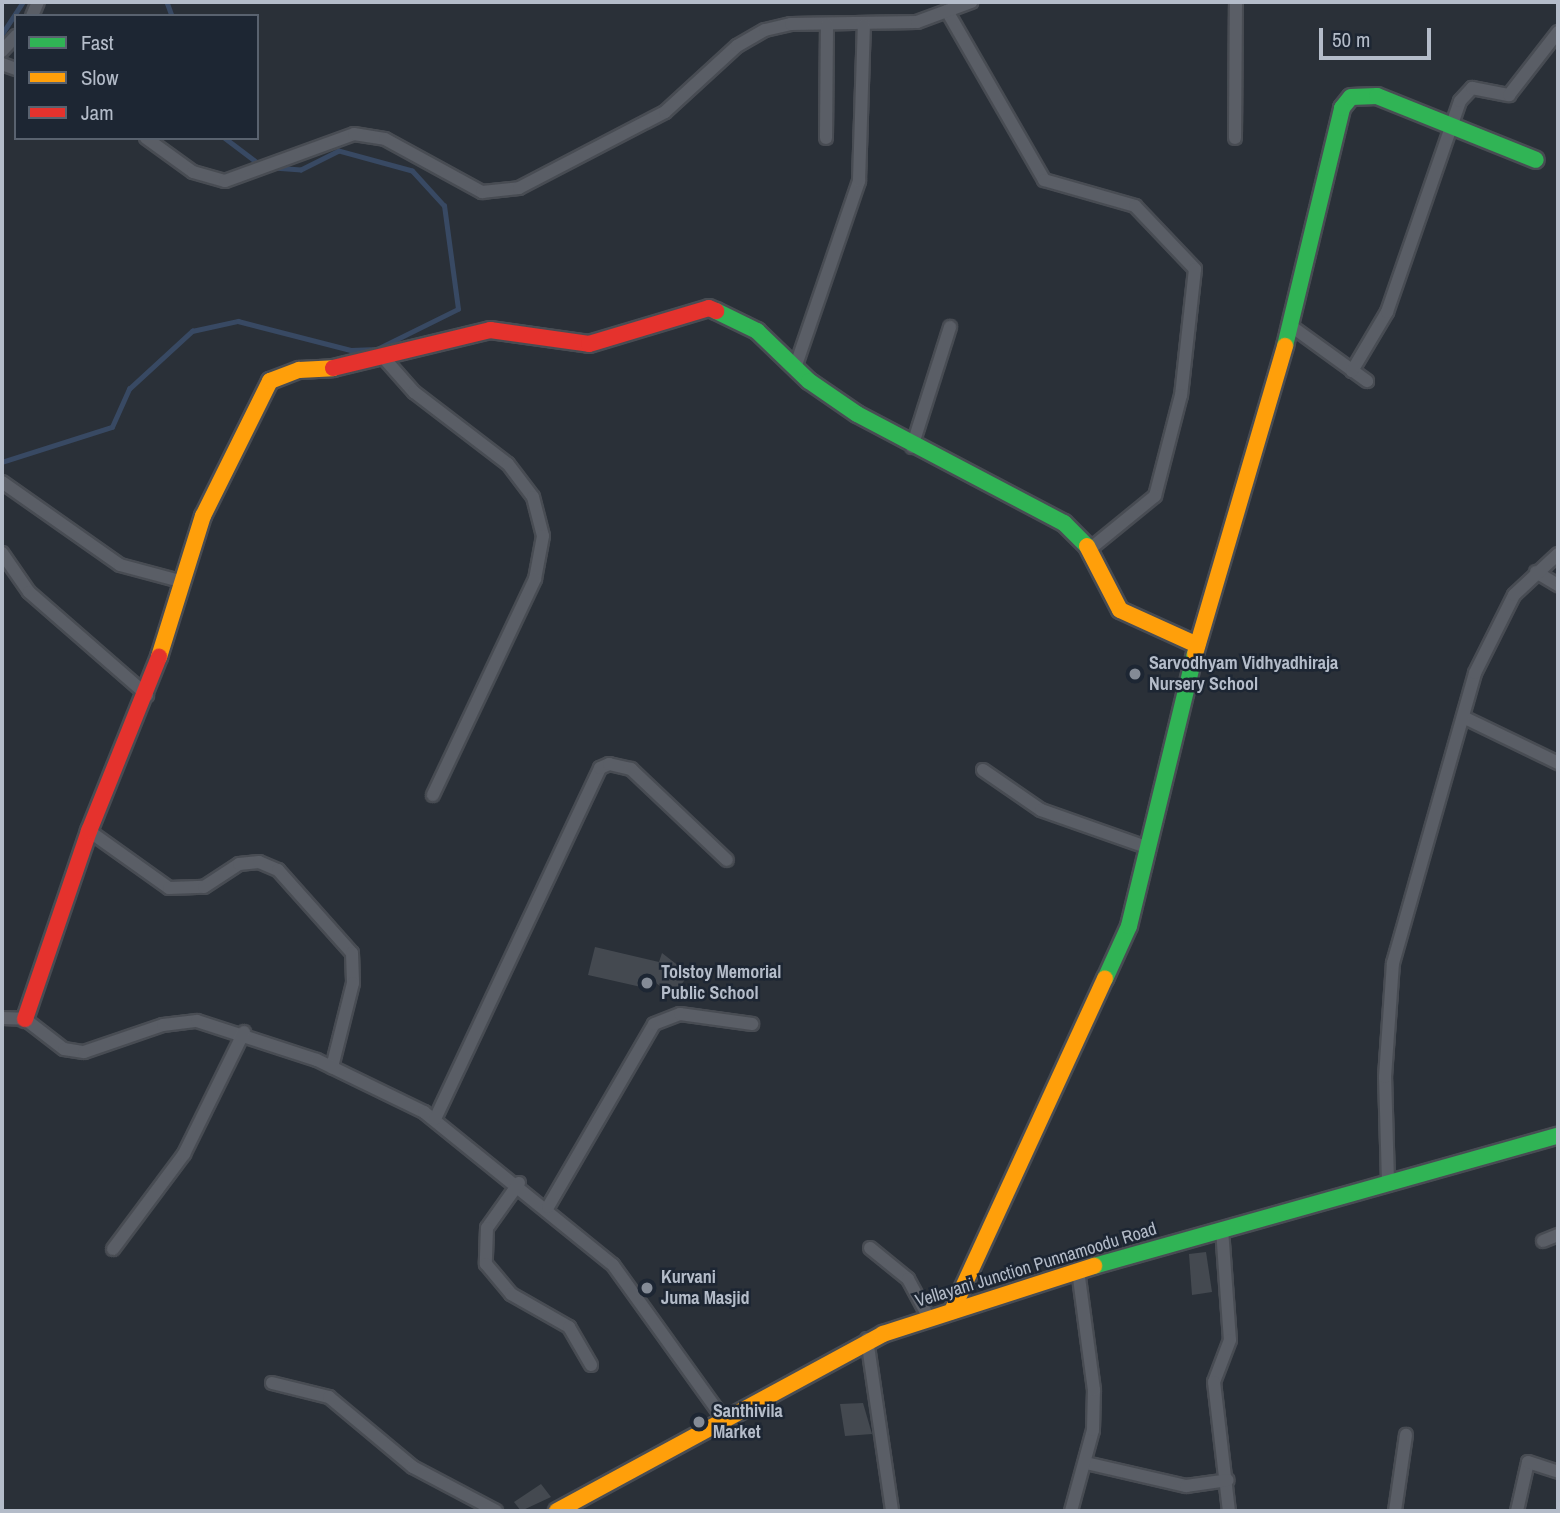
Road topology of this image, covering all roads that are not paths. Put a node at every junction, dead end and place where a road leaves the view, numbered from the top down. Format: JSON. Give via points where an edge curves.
{"nodes":[{"id":1,"x":971,"y":2,"type":"edge"},
{"id":2,"x":1236,"y":2,"type":"edge"},
{"id":3,"x":947,"y":11,"type":"junction"},
{"id":4,"x":827,"y":24,"type":"junction"},
{"id":5,"x":864,"y":25,"type":"junction"},
{"id":6,"x":1558,"y":32,"type":"edge"},
{"id":7,"x":14,"y":38,"type":"edge"},
{"id":8,"x":2,"y":51,"type":"edge"},
{"id":9,"x":1454,"y":130,"type":"junction"},
{"id":10,"x":826,"y":138,"type":"dead end"},
{"id":11,"x":1235,"y":138,"type":"dead end"},
{"id":12,"x":149,"y":140,"type":"edge"},
{"id":13,"x":1536,"y":160,"type":"dead end"},
{"id":14,"x":950,"y":327,"type":"dead end"},
{"id":15,"x":1291,"y":327,"type":"junction"},
{"id":16,"x":383,"y":358,"type":"junction"},
{"id":17,"x":795,"y":368,"type":"junction"},
{"id":18,"x":1352,"y":371,"type":"junction"},
{"id":19,"x":1367,"y":381,"type":"dead end"},
{"id":20,"x":912,"y":447,"type":"junction"},
{"id":21,"x":2,"y":482,"type":"edge"},
{"id":22,"x":1090,"y":549,"type":"junction"},
{"id":23,"x":2,"y":554,"type":"edge"},
{"id":24,"x":1558,"y":554,"type":"edge"},
{"id":25,"x":1536,"y":572,"type":"junction"},
{"id":26,"x":180,"y":581,"type":"junction"},
{"id":27,"x":1558,"y":585,"type":"edge"},
{"id":28,"x":1197,"y":645,"type":"junction"},
{"id":29,"x":147,"y":695,"type":"junction"},
{"id":30,"x":1463,"y":717,"type":"junction"},
{"id":31,"x":1558,"y":763,"type":"edge"},
{"id":32,"x":983,"y":770,"type":"dead end"},
{"id":33,"x":433,"y":795,"type":"dead end"},
{"id":34,"x":89,"y":831,"type":"junction"},
{"id":35,"x":1149,"y":848,"type":"junction"},
{"id":36,"x":727,"y":860,"type":"dead end"},
{"id":37,"x":2,"y":1018,"type":"edge"},
{"id":38,"x":25,"y":1019,"type":"junction"},
{"id":39,"x":752,"y":1024,"type":"dead end"},
{"id":40,"x":244,"y":1032,"type":"junction"},
{"id":41,"x":332,"y":1067,"type":"junction"},
{"id":42,"x":435,"y":1119,"type":"junction"},
{"id":43,"x":1558,"y":1136,"type":"edge"},
{"id":44,"x":1388,"y":1182,"type":"junction"},
{"id":45,"x":519,"y":1183,"type":"junction"},
{"id":46,"x":548,"y":1207,"type":"junction"},
{"id":47,"x":1222,"y":1229,"type":"junction"},
{"id":48,"x":1558,"y":1235,"type":"edge"},
{"id":49,"x":1543,"y":1241,"type":"dead end"},
{"id":50,"x":870,"y":1248,"type":"dead end"},
{"id":51,"x":113,"y":1249,"type":"dead end"},
{"id":52,"x":1078,"y":1270,"type":"junction"},
{"id":53,"x":952,"y":1311,"type":"junction"},
{"id":54,"x":929,"y":1318,"type":"junction"},
{"id":55,"x":867,"y":1339,"type":"junction"},
{"id":56,"x":591,"y":1365,"type":"dead end"},
{"id":57,"x":272,"y":1383,"type":"dead end"},
{"id":58,"x":723,"y":1418,"type":"junction"},
{"id":59,"x":1406,"y":1435,"type":"dead end"},
{"id":60,"x":1086,"y":1463,"type":"junction"},
{"id":61,"x":1558,"y":1472,"type":"edge"},
{"id":62,"x":1228,"y":1480,"type":"junction"},
{"id":63,"x":496,"y":1511,"type":"edge"},
{"id":64,"x":558,"y":1511,"type":"edge"},
{"id":65,"x":892,"y":1511,"type":"edge"},
{"id":66,"x":1071,"y":1511,"type":"edge"},
{"id":67,"x":1229,"y":1511,"type":"edge"},
{"id":68,"x":1395,"y":1511,"type":"edge"},
{"id":69,"x":1517,"y":1511,"type":"edge"}],
"edges":[{"from":1,"to":3,"type":"street"},
{"from":2,"to":11,"type":"street"},
{"from":3,"to":5,"type":"street","via":[[917,22]]},
{"from":3,"to":22,"type":"street","via":[[1044,180],[1135,206],[1195,269],[1181,395],[1155,496]]},
{"from":4,"to":5,"type":"street"},
{"from":4,"to":10,"type":"street"},
{"from":4,"to":12,"type":"street","via":[[765,30],[737,46],[666,112],[519,188],[482,192],[385,139],[354,134],[225,181],[193,172]]},
{"from":5,"to":17,"type":"street","via":[[859,181]]},
{"from":6,"to":9,"type":"street","via":[[1509,95],[1472,88],[1460,101]]},
{"from":7,"to":8,"type":"street"},
{"from":9,"to":13,"type":"street"},
{"from":9,"to":15,"type":"street","via":[[1365,93],[1342,108]]},
{"from":9,"to":18,"type":"street","via":[[1387,312]]},
{"from":14,"to":20,"type":"street"},
{"from":15,"to":18,"type":"street"},
{"from":15,"to":28,"type":"street"},
{"from":16,"to":17,"type":"street","via":[[490,330],[589,344],[687,310],[709,308],[757,331]]},
{"from":16,"to":26,"type":"street","via":[[355,368],[299,370],[270,380],[208,504]]},
{"from":16,"to":33,"type":"street","via":[[414,392],[508,464],[533,497],[543,536],[535,579]]},
{"from":17,"to":20,"type":"street"},
{"from":18,"to":19,"type":"street"},
{"from":20,"to":22,"type":"street","via":[[1064,523]]},
{"from":21,"to":26,"type":"street","via":[[120,565]]},
{"from":22,"to":28,"type":"street","via":[[1120,610]]},
{"from":23,"to":29,"type":"street","via":[[37,600]]},
{"from":24,"to":25,"type":"street"},
{"from":25,"to":27,"type":"street"},
{"from":25,"to":30,"type":"street","via":[[1497,621]]},
{"from":26,"to":29,"type":"street"},
{"from":28,"to":35,"type":"street"},
{"from":29,"to":34,"type":"street"},
{"from":30,"to":31,"type":"street"},
{"from":30,"to":44,"type":"street","via":[[1393,962],[1385,1077]]},
{"from":32,"to":35,"type":"street","via":[[1041,810]]},
{"from":34,"to":38,"type":"street"},
{"from":34,"to":41,"type":"street","via":[[169,888],[204,887],[239,863],[259,862],[285,877],[352,953],[353,983]]},
{"from":35,"to":53,"type":"street","via":[[1129,926]]},
{"from":36,"to":42,"type":"street","via":[[631,769],[609,764],[600,768]]},
{"from":37,"to":38,"type":"street"},
{"from":38,"to":40,"type":"street","via":[[64,1049],[83,1052],[163,1025],[197,1021]]},
{"from":39,"to":46,"type":"street","via":[[680,1014],[654,1024]]},
{"from":40,"to":41,"type":"street"},
{"from":40,"to":51,"type":"street","via":[[184,1154]]},
{"from":41,"to":42,"type":"street"},
{"from":42,"to":45,"type":"street"},
{"from":43,"to":44,"type":"street","name":"Vellayani Junction Punnamoodu Road"},
{"from":44,"to":47,"type":"street","name":"Vellayani Junction Punnamoodu Road"},
{"from":45,"to":46,"type":"street"},
{"from":45,"to":56,"type":"street","via":[[487,1228],[486,1264],[511,1293],[569,1327]]},
{"from":46,"to":58,"type":"street","via":[[613,1265]]},
{"from":47,"to":52,"type":"street","name":"Vellayani Junction Punnamoodu Road"},
{"from":47,"to":62,"type":"street","via":[[1230,1340],[1214,1382]]},
{"from":48,"to":49,"type":"street"},
{"from":50,"to":54,"type":"street","via":[[908,1279]]},
{"from":52,"to":53,"type":"street","name":"Vellayani Junction Punnamoodu Road"},
{"from":52,"to":60,"type":"street","via":[[1094,1390]]},
{"from":53,"to":54,"type":"street","name":"Vellayani Junction Punnamoodu Road"},
{"from":54,"to":55,"type":"street","name":"Vellayani Junction Punnamoodu Road"},
{"from":55,"to":58,"type":"street","name":"Vellayani Junction Punnamoodu Road"},
{"from":55,"to":65,"type":"street"},
{"from":57,"to":63,"type":"street","via":[[329,1397],[413,1467]]},
{"from":58,"to":64,"type":"street","name":"Vellayani Junction Punnamoodu Road"},
{"from":59,"to":68,"type":"street"},
{"from":60,"to":62,"type":"street","via":[[1186,1486]]},
{"from":60,"to":66,"type":"street"},
{"from":61,"to":69,"type":"street","via":[[1528,1462]]},
{"from":62,"to":67,"type":"street"}]}
